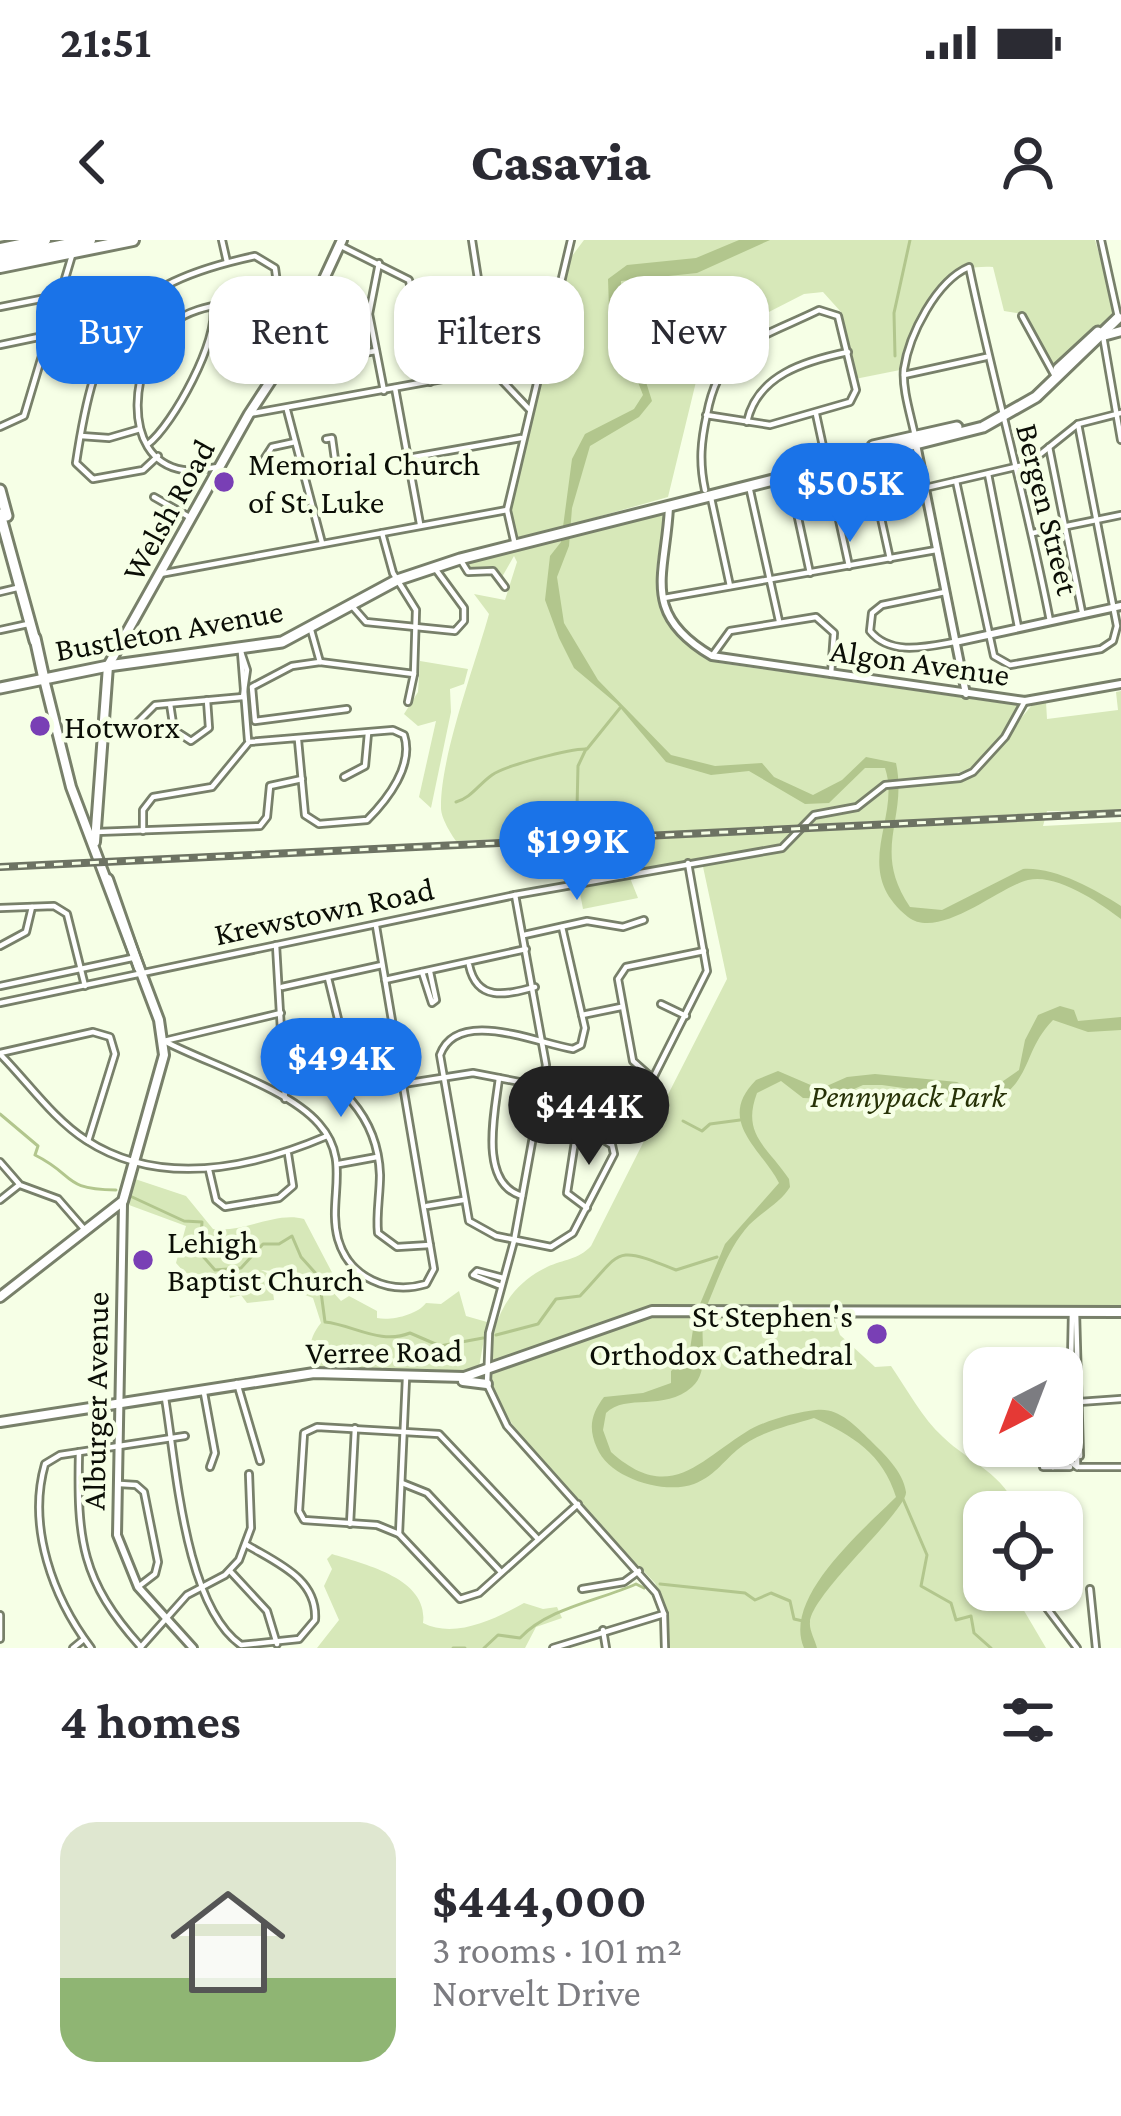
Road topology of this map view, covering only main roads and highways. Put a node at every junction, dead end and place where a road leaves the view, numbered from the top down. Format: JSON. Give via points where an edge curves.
{"nodes":[{"id":1,"x":12,"y":240,"type":"edge"},
{"id":2,"x":45,"y":240,"type":"edge"},
{"id":3,"x":90,"y":240,"type":"edge"},
{"id":4,"x":133,"y":240,"type":"edge"},
{"id":5,"x":341,"y":243,"type":"edge"},
{"id":6,"x":71,"y":248,"type":"junction"},
{"id":7,"x":0,"y":254,"type":"edge"},
{"id":8,"x":1120,"y":322,"type":"edge"},
{"id":9,"x":1054,"y":376,"type":"junction"},
{"id":10,"x":915,"y":439,"type":"junction"},
{"id":11,"x":826,"y":460,"type":"junction"},
{"id":12,"x":788,"y":470,"type":"junction"},
{"id":13,"x":0,"y":490,"type":"edge"},
{"id":14,"x":708,"y":492,"type":"junction"},
{"id":15,"x":0,"y":514,"type":"edge"},
{"id":16,"x":16,"y":568,"type":"junction"},
{"id":17,"x":27,"y":611,"type":"junction"},
{"id":18,"x":35,"y":641,"type":"junction"},
{"id":19,"x":120,"y":645,"type":"junction"},
{"id":20,"x":134,"y":662,"type":"junction"},
{"id":21,"x":108,"y":666,"type":"junction"},
{"id":22,"x":44,"y":680,"type":"junction"},
{"id":23,"x":0,"y":688,"type":"edge"},
{"id":24,"x":94,"y":828,"type":"junction"},
{"id":25,"x":101,"y":868,"type":"junction"},
{"id":26,"x":140,"y":972,"type":"junction"},
{"id":27,"x":0,"y":1297,"type":"edge"},
{"id":28,"x":1121,"y":1312,"type":"edge"},
{"id":29,"x":449,"y":1379,"type":"junction"},
{"id":30,"x":487,"y":1384,"type":"road end"},
{"id":31,"x":0,"y":1423,"type":"edge"}],
"edges":[{"from":1,"to":7,"type":"highway"},
{"from":2,"to":7,"type":"highway"},
{"from":3,"to":6,"type":"highway"},
{"from":4,"to":6,"type":"highway"},
{"from":5,"to":19,"type":"main road","name":"Welsh Road","via":[[291,350]]},
{"from":6,"to":7,"type":"highway"},
{"from":6,"to":7,"type":"highway","via":[[34,260]]},
{"from":8,"to":9,"type":"main road","name":"Bustleton Avenue"},
{"from":8,"to":9,"type":"main road","name":"Bustleton Avenue"},
{"from":9,"to":10,"type":"main road","name":"Bustleton Avenue","via":[[1001,416]]},
{"from":10,"to":11,"type":"main road","name":"Bustleton Avenue"},
{"from":10,"to":11,"type":"main road","name":"Bustleton Avenue"},
{"from":11,"to":12,"type":"main road","name":"Bustleton Avenue"},
{"from":12,"to":14,"type":"main road","name":"Bustleton Avenue"},
{"from":12,"to":14,"type":"main road","name":"Bustleton Avenue"},
{"from":13,"to":16,"type":"main road"},
{"from":14,"to":20,"type":"main road","name":"Bustleton Avenue","via":[[434,567],[311,630],[242,652]]},
{"from":15,"to":16,"type":"main road"},
{"from":16,"to":17,"type":"main road"},
{"from":17,"to":18,"type":"main road"},
{"from":17,"to":18,"type":"main road"},
{"from":18,"to":22,"type":"main road"},
{"from":19,"to":20,"type":"main road"},
{"from":19,"to":21,"type":"main road","name":"Welsh Road"},
{"from":20,"to":21,"type":"main road","name":"Bustleton Avenue"},
{"from":21,"to":22,"type":"main road","name":"Bustleton Avenue"},
{"from":21,"to":24,"type":"main road","name":"Welsh Road"},
{"from":22,"to":23,"type":"main road","name":"Bustleton Avenue"},
{"from":22,"to":24,"type":"main road","via":[[64,763]]},
{"from":24,"to":25,"type":"main road","name":"Welsh Road"},
{"from":25,"to":26,"type":"main road"},
{"from":25,"to":26,"type":"main road"},
{"from":26,"to":27,"type":"main road","via":[[164,1041],[123,1201]]},
{"from":28,"to":29,"type":"main road","name":"Verree Road","via":[[626,1316]]},
{"from":29,"to":30,"type":"main road"},
{"from":29,"to":31,"type":"main road","name":"Verree Road","via":[[314,1373]]}]}
